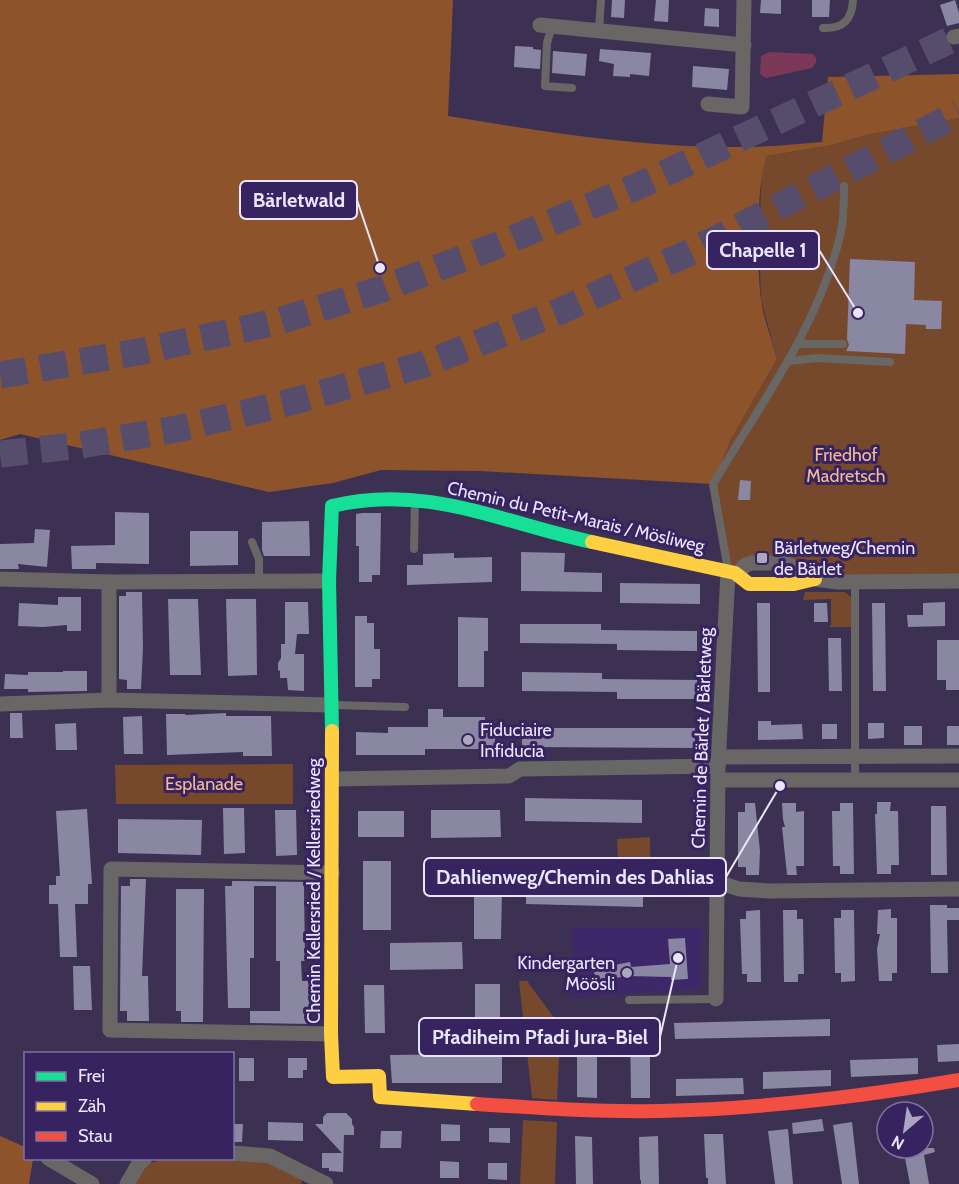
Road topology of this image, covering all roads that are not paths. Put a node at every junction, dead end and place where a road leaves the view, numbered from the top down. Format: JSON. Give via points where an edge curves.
{"nodes":[{"id":1,"x":601,"y":0,"type":"edge"},
{"id":2,"x":744,"y":0,"type":"edge"},
{"id":3,"x":853,"y":0,"type":"edge"},
{"id":4,"x":546,"y":26,"type":"joint"},
{"id":5,"x":823,"y":28,"type":"dead end"},
{"id":6,"x":599,"y":30,"type":"junction"},
{"id":7,"x":744,"y":45,"type":"junction"},
{"id":8,"x":572,"y":88,"type":"dead end"},
{"id":9,"x":708,"y":104,"type":"dead end"},
{"id":10,"x":844,"y":186,"type":"dead end"},
{"id":11,"x":798,"y":344,"type":"junction"},
{"id":12,"x":843,"y":344,"type":"dead end"},
{"id":13,"x":788,"y":361,"type":"junction"},
{"id":14,"x":890,"y":362,"type":"dead end"},
{"id":15,"x":415,"y":499,"type":"junction"},
{"id":16,"x":332,"y":506,"type":"joint"},
{"id":17,"x":252,"y":542,"type":"dead end"},
{"id":18,"x":414,"y":549,"type":"dead end"},
{"id":19,"x":733,"y":573,"type":"junction"},
{"id":20,"x":0,"y":579,"type":"edge"},
{"id":21,"x":329,"y":580,"type":"junction"},
{"id":22,"x":259,"y":581,"type":"junction"},
{"id":23,"x":959,"y":581,"type":"edge"},
{"id":24,"x":109,"y":582,"type":"junction"},
{"id":25,"x":855,"y":582,"type":"junction"},
{"id":26,"x":109,"y":700,"type":"junction"},
{"id":27,"x":0,"y":704,"type":"edge"},
{"id":28,"x":331,"y":705,"type":"junction"},
{"id":29,"x":405,"y":707,"type":"dead end"},
{"id":30,"x":959,"y":756,"type":"edge"},
{"id":31,"x":856,"y":757,"type":"junction"},
{"id":32,"x":718,"y":768,"type":"junction"},
{"id":33,"x":333,"y":779,"type":"junction"},
{"id":34,"x":855,"y":780,"type":"junction"},
{"id":35,"x":959,"y":780,"type":"edge"},
{"id":36,"x":332,"y":873,"type":"junction"},
{"id":37,"x":718,"y":882,"type":"junction"},
{"id":38,"x":959,"y":889,"type":"edge"},
{"id":39,"x":716,"y":999,"type":"joint"},
{"id":40,"x":630,"y":1000,"type":"dead end"},
{"id":41,"x":331,"y":1034,"type":"junction"},
{"id":42,"x":959,"y":1080,"type":"edge"},
{"id":43,"x":234,"y":1153,"type":"edge"},
{"id":44,"x":51,"y":1160,"type":"edge"},
{"id":45,"x":143,"y":1160,"type":"edge"},
{"id":46,"x":92,"y":1184,"type":"edge"},
{"id":47,"x":127,"y":1184,"type":"edge"},
{"id":48,"x":326,"y":1184,"type":"edge"}],
"edges":[{"from":1,"to":6,"type":"lane"},
{"from":2,"to":7,"type":"street"},
{"from":3,"to":5,"type":"lane","via":[[847,21],[837,28]]},
{"from":4,"to":6,"type":"street"},
{"from":4,"to":8,"type":"lane","via":[[545,86]]},
{"from":6,"to":7,"type":"street"},
{"from":7,"to":9,"type":"street","via":[[742,107]]},
{"from":10,"to":11,"type":"lane","via":[[841,234]]},
{"from":11,"to":12,"type":"lane"},
{"from":11,"to":13,"type":"lane"},
{"from":13,"to":14,"type":"lane","via":[[818,358]]},
{"from":13,"to":19,"type":"lane","via":[[713,484]]},
{"from":15,"to":16,"type":"street","name":"Chemin du Petit-Marais / Mösliweg","via":[[352,500]]},
{"from":15,"to":18,"type":"lane"},
{"from":15,"to":19,"type":"street","name":"Chemin du Petit-Marais / Mösliweg","via":[[459,506],[557,534]]},
{"from":16,"to":21,"type":"street","name":"Chemin Kellersried / Kellersriedweg"},
{"from":17,"to":22,"type":"lane","via":[[259,559]]},
{"from":19,"to":25,"type":"street","via":[[751,563],[786,563],[815,579]]},
{"from":19,"to":32,"type":"street","name":"Chemin de Bärlet / Bärletweg"},
{"from":20,"to":24,"type":"street"},
{"from":21,"to":22,"type":"street"},
{"from":21,"to":28,"type":"street","name":"Chemin Kellersried / Kellersriedweg"},
{"from":22,"to":24,"type":"street"},
{"from":23,"to":25,"type":"street"},
{"from":24,"to":26,"type":"street"},
{"from":25,"to":31,"type":"lane"},
{"from":26,"to":27,"type":"street"},
{"from":26,"to":28,"type":"street"},
{"from":28,"to":29,"type":"lane"},
{"from":28,"to":33,"type":"street","name":"Chemin Kellersried / Kellersriedweg"},
{"from":30,"to":31,"type":"street"},
{"from":31,"to":32,"type":"street"},
{"from":31,"to":34,"type":"lane"},
{"from":32,"to":33,"type":"street","via":[[520,769],[509,776]]},
{"from":32,"to":34,"type":"street"},
{"from":32,"to":37,"type":"street","name":"Chemin de Bärlet / Bärletweg"},
{"from":33,"to":36,"type":"street","name":"Chemin Kellersried / Kellersriedweg"},
{"from":34,"to":35,"type":"street"},
{"from":36,"to":41,"type":"street","name":"Chemin Kellersried / Kellersriedweg"},
{"from":36,"to":41,"type":"street","via":[[111,870],[110,1030]]},
{"from":37,"to":38,"type":"street","via":[[739,889],[770,891]]},
{"from":37,"to":39,"type":"street","name":"Chemin de Bärlet / Bärletweg"},
{"from":39,"to":40,"type":"lane","name":"Chemin de Bärlet / Bärletweg"},
{"from":41,"to":42,"type":"street","name":"Chemin Kellersried / Kellersriedweg","via":[[333,1077],[379,1076],[380,1097],[549,1109],[720,1108],[849,1097]]},
{"from":43,"to":48,"type":"street","via":[[270,1156]]},
{"from":44,"to":46,"type":"street"},
{"from":45,"to":47,"type":"street"}]}
